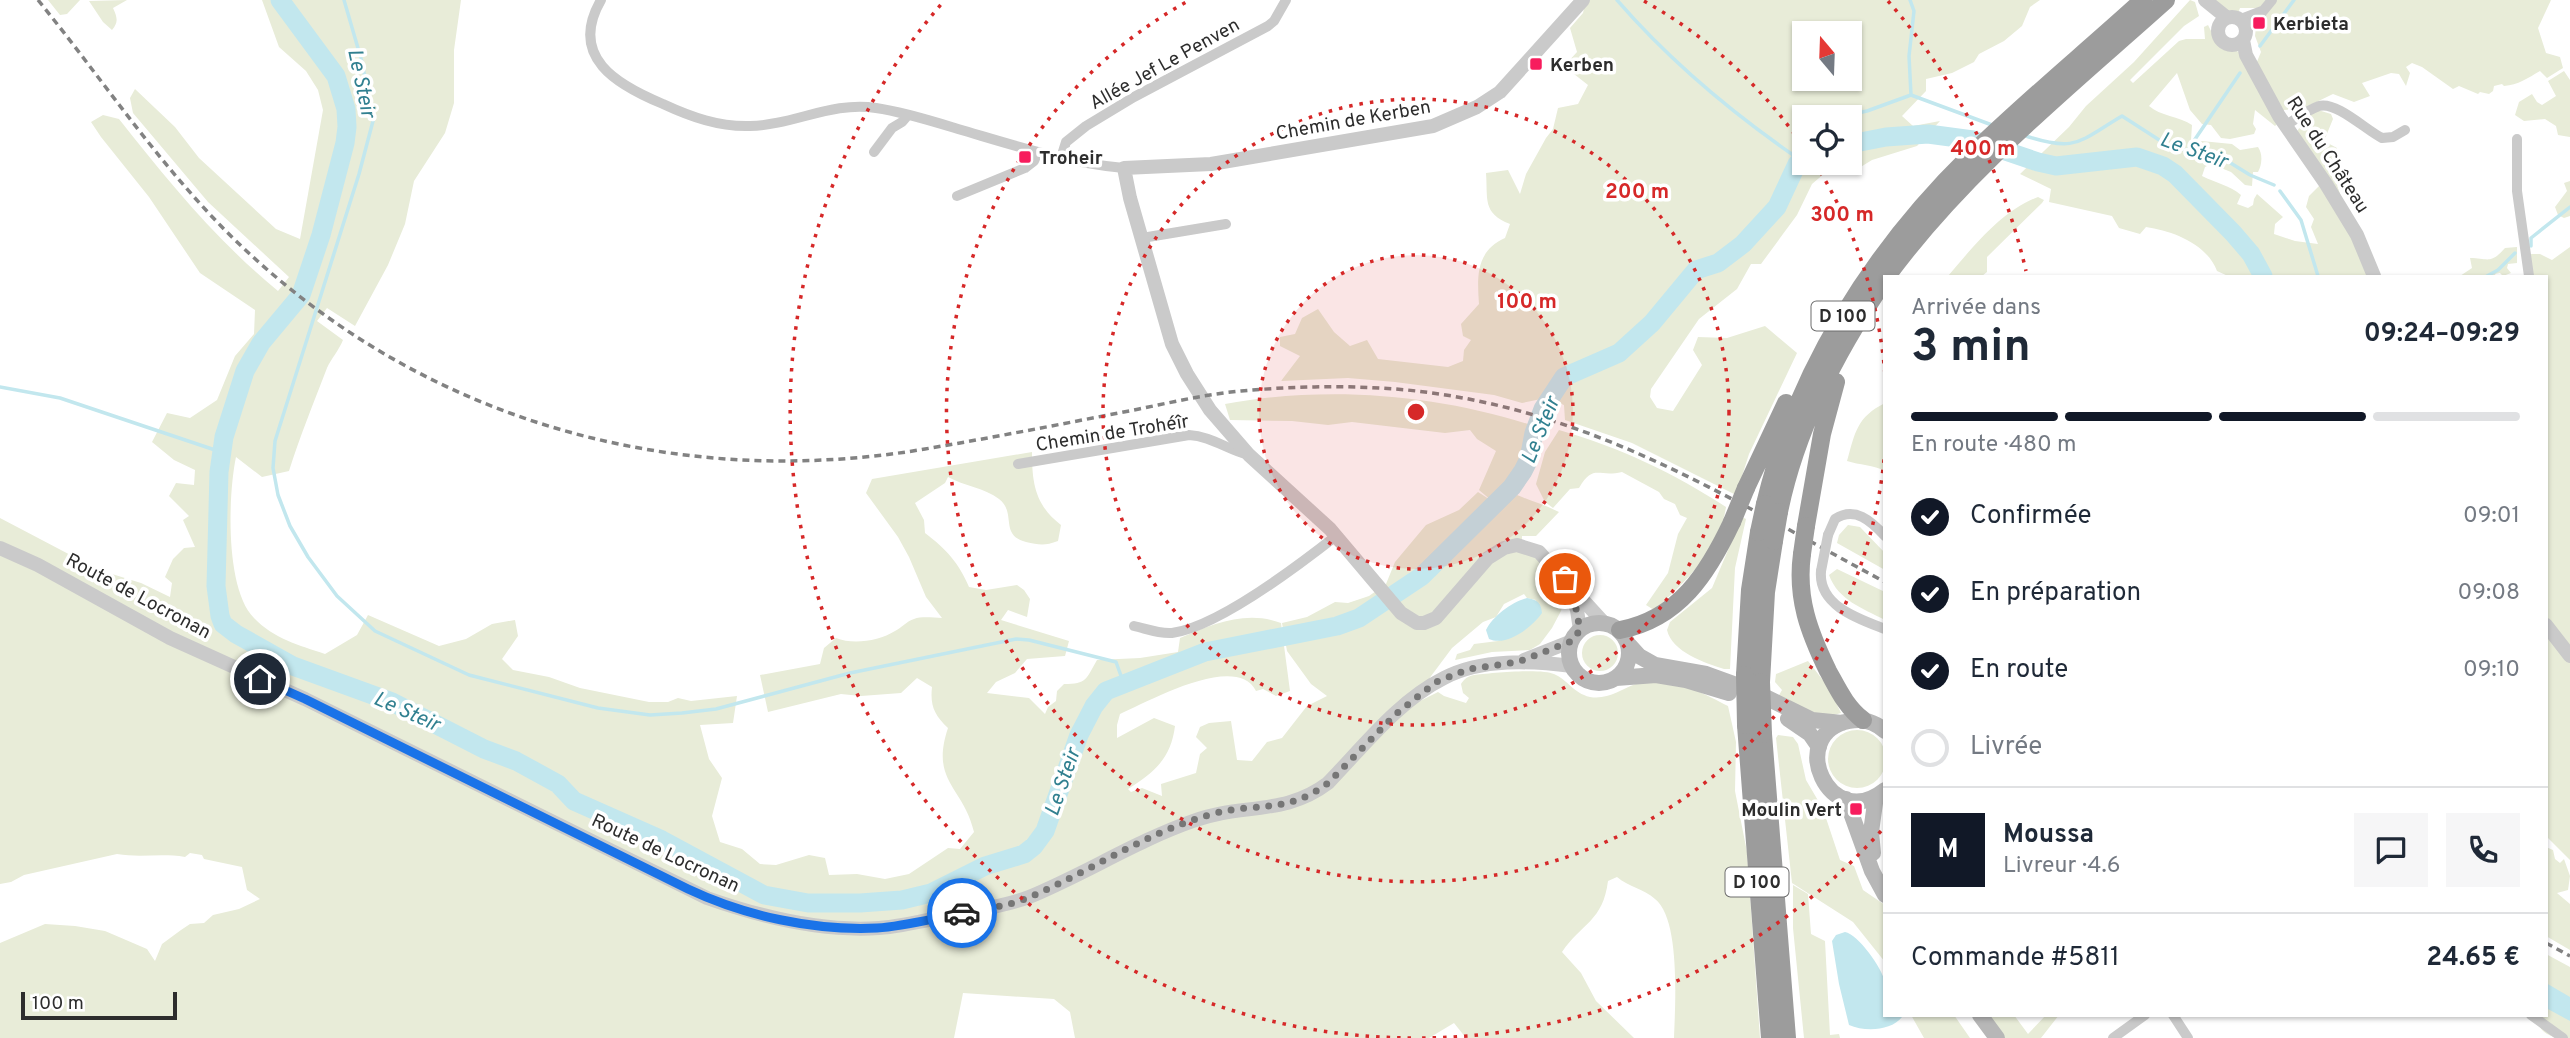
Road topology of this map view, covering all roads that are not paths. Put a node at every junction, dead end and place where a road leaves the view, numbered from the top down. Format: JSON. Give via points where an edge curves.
{"nodes":[{"id":1,"x":601,"y":0,"type":"edge"},
{"id":2,"x":1286,"y":0,"type":"edge"},
{"id":3,"x":1583,"y":0,"type":"edge"},
{"id":4,"x":2143,"y":0,"type":"edge"},
{"id":5,"x":2166,"y":0,"type":"edge"},
{"id":6,"x":2272,"y":0,"type":"edge"},
{"id":7,"x":2207,"y":3,"type":"edge"},
{"id":8,"x":2234,"y":29,"type":"junction"},
{"id":9,"x":908,"y":115,"type":"junction"},
{"id":10,"x":2026,"y":116,"type":"junction"},
{"id":11,"x":2285,"y":126,"type":"junction"},
{"id":12,"x":2405,"y":130,"type":"dead end"},
{"id":13,"x":2517,"y":139,"type":"dead end"},
{"id":14,"x":874,"y":152,"type":"dead end"},
{"id":15,"x":1038,"y":152,"type":"junction"},
{"id":16,"x":1061,"y":158,"type":"junction"},
{"id":17,"x":1124,"y":168,"type":"junction"},
{"id":18,"x":957,"y":196,"type":"dead end"},
{"id":19,"x":1226,"y":224,"type":"dead end"},
{"id":20,"x":1142,"y":238,"type":"junction"},
{"id":21,"x":2374,"y":275,"type":"edge"},
{"id":22,"x":2529,"y":275,"type":"edge"},
{"id":23,"x":1880,"y":277,"type":"edge"},
{"id":24,"x":1868,"y":304,"type":"junction"},
{"id":25,"x":1249,"y":455,"type":"junction"},
{"id":26,"x":1018,"y":464,"type":"dead end"},
{"id":27,"x":1772,"y":508,"type":"junction"},
{"id":28,"x":1883,"y":534,"type":"edge"},
{"id":29,"x":1336,"y":536,"type":"junction"},
{"id":30,"x":0,"y":548,"type":"edge"},
{"id":31,"x":1565,"y":579,"type":"junction"},
{"id":32,"x":1134,"y":626,"type":"dead end"},
{"id":33,"x":1883,"y":628,"type":"edge"},
{"id":34,"x":2548,"y":628,"type":"edge"},
{"id":35,"x":1618,"y":633,"type":"junction"},
{"id":36,"x":1576,"y":635,"type":"junction"},
{"id":37,"x":2570,"y":656,"type":"edge"},
{"id":38,"x":1518,"y":662,"type":"junction"},
{"id":39,"x":1572,"y":666,"type":"junction"},
{"id":40,"x":1616,"y":678,"type":"junction"},
{"id":41,"x":1753,"y":679,"type":"junction"},
{"id":42,"x":1863,"y":720,"type":"junction"},
{"id":43,"x":1842,"y":723,"type":"junction"},
{"id":44,"x":1883,"y":729,"type":"edge"},
{"id":45,"x":1819,"y":747,"type":"junction"},
{"id":46,"x":1880,"y":793,"type":"edge"},
{"id":47,"x":1846,"y":799,"type":"junction"},
{"id":48,"x":1883,"y":876,"type":"edge"},
{"id":49,"x":1883,"y":891,"type":"edge"},
{"id":50,"x":1971,"y":1017,"type":"edge"},
{"id":51,"x":1981,"y":1017,"type":"edge"},
{"id":52,"x":2141,"y":1017,"type":"edge"},
{"id":53,"x":2173,"y":1017,"type":"edge"},
{"id":54,"x":2534,"y":1017,"type":"edge"},
{"id":55,"x":1770,"y":1038,"type":"edge"},
{"id":56,"x":1787,"y":1038,"type":"edge"},
{"id":57,"x":1986,"y":1038,"type":"edge"},
{"id":58,"x":1997,"y":1038,"type":"edge"},
{"id":59,"x":2113,"y":1038,"type":"edge"},
{"id":60,"x":2188,"y":1038,"type":"edge"},
{"id":61,"x":2563,"y":1038,"type":"edge"}],
"edges":[{"from":1,"to":9,"type":"street","via":[[591,29],[591,47],[600,64],[627,88],[693,117],[749,126],[838,107],[864,106]]},
{"from":2,"to":16,"type":"street","name":"Allée Jef Le Penven","via":[[1268,26],[1077,132],[1066,142]]},
{"from":3,"to":17,"type":"street","name":"Chemin de Kerben","via":[[1500,92],[1433,126],[1223,162]]},
{"from":4,"to":10,"type":"highway","number":"D 100"},
{"from":5,"to":10,"type":"highway","number":"D 100","via":[[2071,85]]},
{"from":6,"to":8,"type":"street","via":[[2254,22]]},
{"from":7,"to":8,"type":"street"},
{"from":8,"to":11,"type":"street","name":"Rue du Château"},
{"from":9,"to":14,"type":"street"},
{"from":9,"to":15,"type":"street"},
{"from":10,"to":23,"type":"highway","number":"D 100","via":[[1920,210]]},
{"from":11,"to":12,"type":"street","via":[[2324,105],[2382,138]]},
{"from":11,"to":21,"type":"street","name":"Rue du Château","via":[[2357,234]]},
{"from":13,"to":22,"type":"street","via":[[2517,191]]},
{"from":15,"to":16,"type":"street"},
{"from":15,"to":18,"type":"street","via":[[1025,168]]},
{"from":16,"to":17,"type":"street"},
{"from":17,"to":20,"type":"street"},
{"from":19,"to":20,"type":"street"},
{"from":20,"to":25,"type":"street","via":[[1179,359],[1210,410]]},
{"from":23,"to":24,"type":"highway","number":"D 100"},
{"from":23,"to":27,"type":"highway","number":"D 100","via":[[1830,337],[1797,404],[1778,454]]},
{"from":23,"to":35,"type":"highway","number":"D 100","bridge":true,"via":[[1819,346],[1789,397],[1712,562],[1686,595],[1655,619]]},
{"from":24,"to":27,"type":"highway","number":"D 100","via":[[1841,350]]},
{"from":24,"to":42,"type":"highway","number":"D 100","bridge":true,"via":[[1829,403],[1799,582],[1807,625],[1841,695]]},
{"from":25,"to":26,"type":"street","name":"Chemin de Trohéîr","via":[[1207,437],[1189,435]]},
{"from":25,"to":29,"type":"street"},
{"from":27,"to":41,"type":"highway","number":"D 100","bridge":true},
{"from":28,"to":33,"type":"street","bridge":true,"via":[[1866,518],[1851,514],[1835,519],[1821,571],[1822,587],[1838,606]]},
{"from":29,"to":31,"type":"street","via":[[1401,613],[1417,623],[1436,618],[1480,565],[1510,546],[1524,545],[1539,552]]},
{"from":29,"to":32,"type":"street","via":[[1263,590],[1206,621],[1169,633]]},
{"from":30,"to":38,"type":"street","name":"Route de Locronan","via":[[170,638],[305,699],[708,898],[762,915],[836,927],[889,927],[1011,903],[1193,820],[1292,803],[1328,783],[1396,714],[1436,682],[1469,669]]},
{"from":31,"to":35,"type":"street"},
{"from":31,"to":36,"type":"street","via":[[1575,603]]},
{"from":34,"to":37,"type":"street"},
{"from":35,"to":36,"type":"main road","via":[[1596,623]]},
{"from":35,"to":40,"type":"main road","via":[[1629,662]]},
{"from":35,"to":43,"type":"main road","via":[[1639,656],[1655,665],[1706,674],[1812,720]]},
{"from":36,"to":38,"type":"street","name":"Route de Locronan"},
{"from":36,"to":39,"type":"main road","via":[[1569,653]]},
{"from":38,"to":39,"type":"street","name":"Route de Locronan"},
{"from":39,"to":40,"type":"main road","via":[[1593,683]]},
{"from":40,"to":45,"type":"main road","via":[[1656,675],[1722,691],[1798,724]]},
{"from":41,"to":55,"type":"highway","number":"D 100","bridge":true,"via":[[1746,725]]},
{"from":41,"to":56,"type":"highway","number":"D 100","bridge":true,"via":[[1763,734]]},
{"from":42,"to":43,"type":"main road"},
{"from":42,"to":44,"type":"main road"},
{"from":43,"to":45,"type":"main road"},
{"from":45,"to":47,"type":"main road","via":[[1822,780]]},
{"from":46,"to":47,"type":"main road","via":[[1866,800]]},
{"from":46,"to":48,"type":"main road","via":[[1871,840]]},
{"from":47,"to":49,"type":"main road"},
{"from":50,"to":57,"type":"main road"},
{"from":51,"to":58,"type":"main road"},
{"from":52,"to":59,"type":"street"},
{"from":53,"to":60,"type":"street"},
{"from":54,"to":61,"type":"street"}]}
